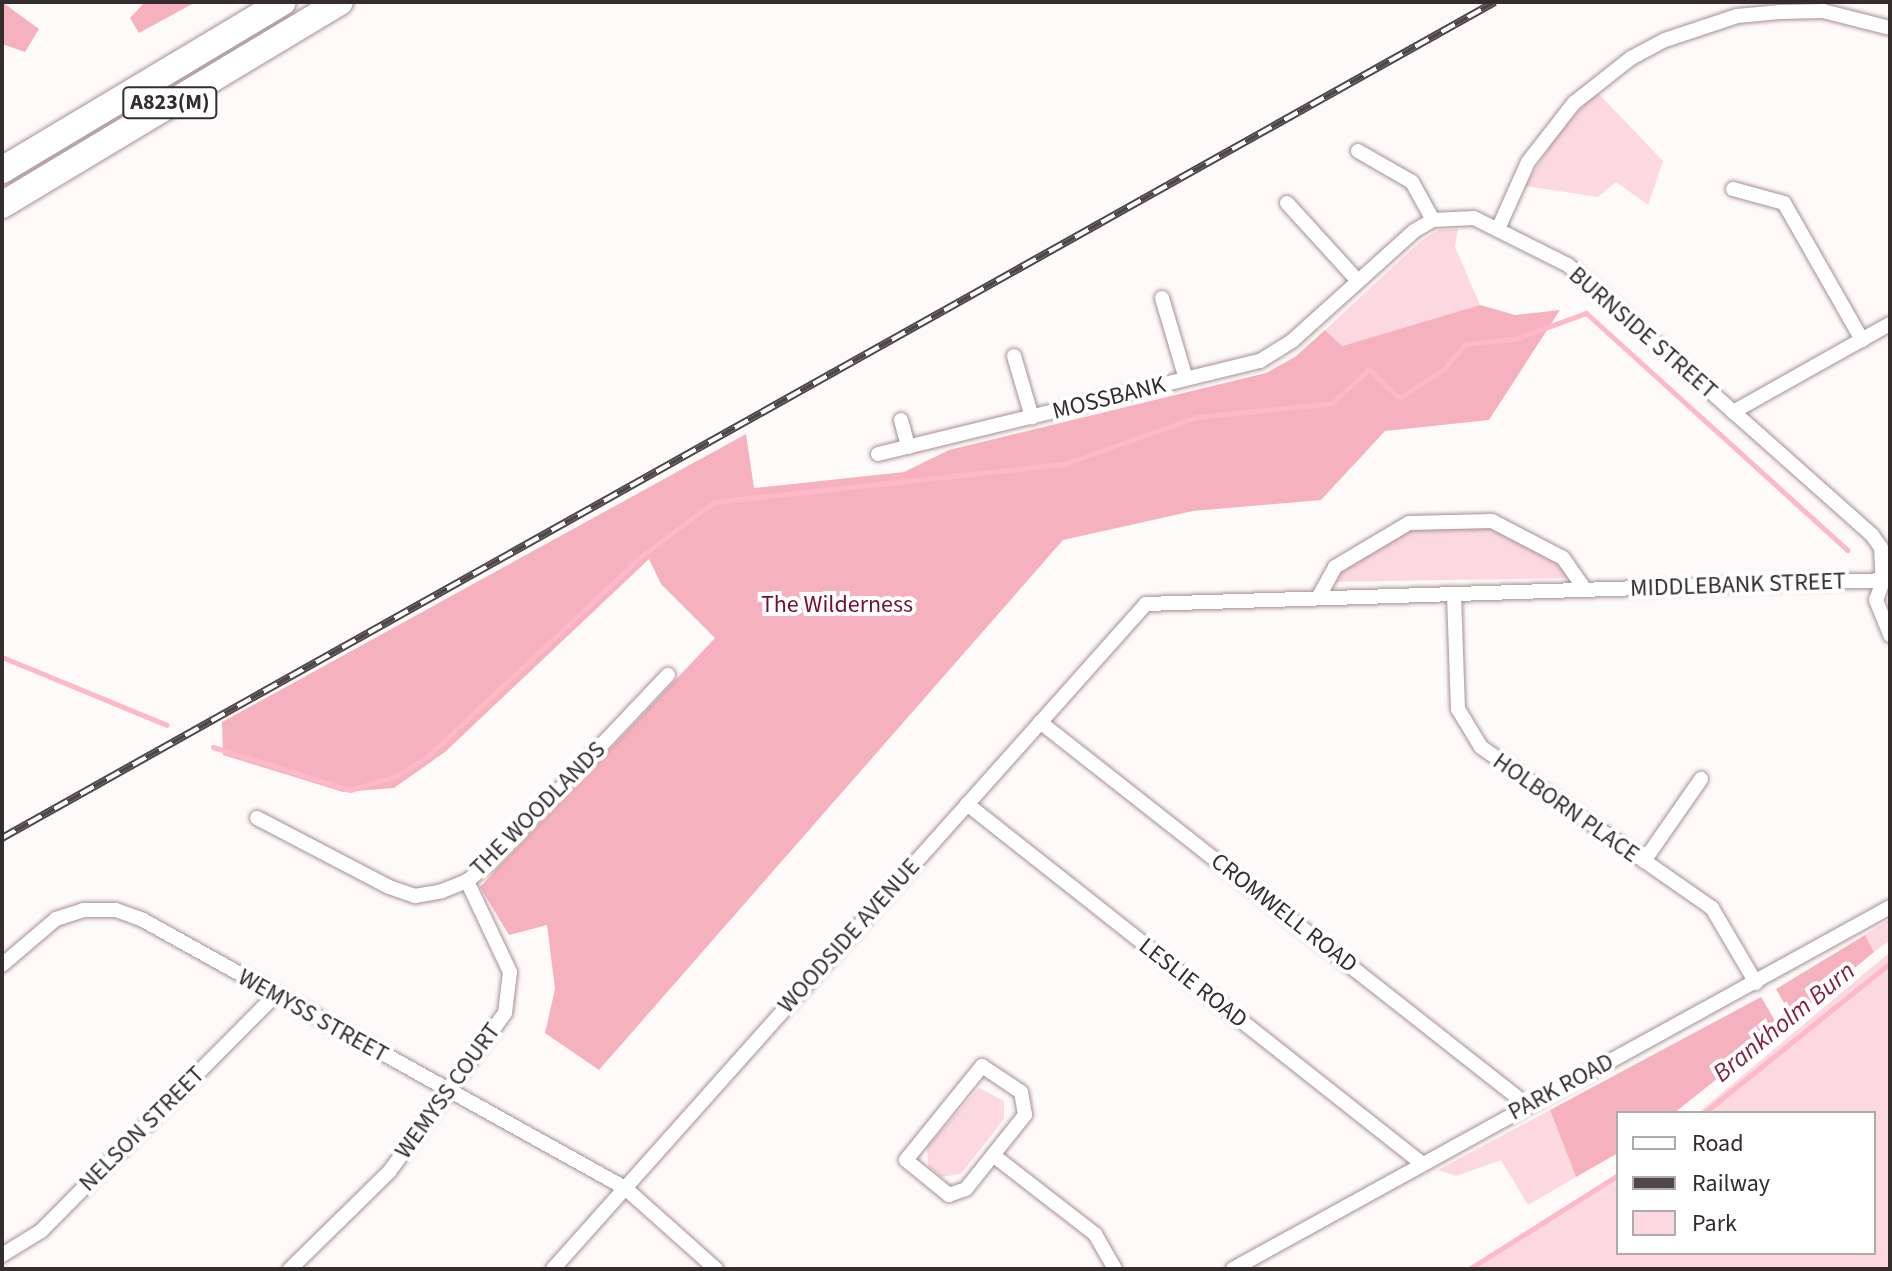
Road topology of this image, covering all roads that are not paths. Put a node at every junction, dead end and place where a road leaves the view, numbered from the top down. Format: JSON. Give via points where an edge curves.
{"nodes":[{"id":1,"x":283,"y":2,"type":"edge"},
{"id":2,"x":340,"y":2,"type":"edge"},
{"id":3,"x":1890,"y":28,"type":"edge"},
{"id":4,"x":1358,"y":151,"type":"dead end"},
{"id":5,"x":2,"y":170,"type":"edge"},
{"id":6,"x":1733,"y":189,"type":"dead end"},
{"id":7,"x":1287,"y":203,"type":"dead end"},
{"id":8,"x":2,"y":205,"type":"edge"},
{"id":9,"x":1433,"y":220,"type":"junction"},
{"id":10,"x":1498,"y":229,"type":"junction"},
{"id":11,"x":1358,"y":281,"type":"junction"},
{"id":12,"x":1162,"y":298,"type":"dead end"},
{"id":13,"x":1890,"y":324,"type":"edge"},
{"id":14,"x":1862,"y":340,"type":"junction"},
{"id":15,"x":1014,"y":356,"type":"dead end"},
{"id":16,"x":1186,"y":379,"type":"junction"},
{"id":17,"x":1733,"y":412,"type":"junction"},
{"id":18,"x":1032,"y":417,"type":"junction"},
{"id":19,"x":901,"y":420,"type":"dead end"},
{"id":20,"x":908,"y":447,"type":"junction"},
{"id":21,"x":878,"y":454,"type":"dead end"},
{"id":22,"x":1886,"y":580,"type":"edge"},
{"id":23,"x":1585,"y":590,"type":"junction"},
{"id":24,"x":1454,"y":595,"type":"junction"},
{"id":25,"x":1318,"y":598,"type":"junction"},
{"id":26,"x":1146,"y":604,"type":"joint"},
{"id":27,"x":1890,"y":635,"type":"edge"},
{"id":28,"x":668,"y":675,"type":"dead end"},
{"id":29,"x":1040,"y":722,"type":"junction"},
{"id":30,"x":1701,"y":779,"type":"dead end"},
{"id":31,"x":967,"y":804,"type":"junction"},
{"id":32,"x":257,"y":818,"type":"dead end"},
{"id":33,"x":1644,"y":861,"type":"junction"},
{"id":34,"x":467,"y":881,"type":"junction"},
{"id":35,"x":1890,"y":907,"type":"edge"},
{"id":36,"x":2,"y":965,"type":"edge"},
{"id":37,"x":1756,"y":983,"type":"junction"},
{"id":38,"x":275,"y":995,"type":"junction"},
{"id":39,"x":449,"y":1093,"type":"junction"},
{"id":40,"x":1527,"y":1105,"type":"junction"},
{"id":41,"x":993,"y":1155,"type":"junction"},
{"id":42,"x":1420,"y":1162,"type":"junction"},
{"id":43,"x":625,"y":1188,"type":"junction"},
{"id":44,"x":2,"y":1255,"type":"edge"},
{"id":45,"x":290,"y":1269,"type":"edge"},
{"id":46,"x":553,"y":1269,"type":"edge"},
{"id":47,"x":716,"y":1269,"type":"edge"},
{"id":48,"x":1115,"y":1269,"type":"edge"},
{"id":49,"x":1233,"y":1269,"type":"edge"}],
"edges":[{"from":1,"to":5,"type":"highway","number":"A823(M)"},
{"from":2,"to":8,"type":"highway","number":"A823(M)"},
{"from":3,"to":10,"type":"street","via":[[1823,11],[1780,12],[1737,16],[1665,40],[1602,78],[1553,127],[1528,162]]},
{"from":4,"to":9,"type":"street","via":[[1412,182]]},
{"from":6,"to":14,"type":"street","via":[[1784,203]]},
{"from":7,"to":11,"type":"street"},
{"from":9,"to":10,"type":"street","name":"BURNSIDE STREET","via":[[1474,218]]},
{"from":9,"to":11,"type":"street","name":"MOSSBANK"},
{"from":10,"to":17,"type":"street","name":"BURNSIDE STREET","via":[[1568,265]]},
{"from":11,"to":16,"type":"street","name":"MOSSBANK","via":[[1277,352]]},
{"from":12,"to":16,"type":"street","name":"MOSSBANK"},
{"from":13,"to":14,"type":"street"},
{"from":14,"to":17,"type":"street"},
{"from":15,"to":18,"type":"street","name":"MOSSBANK"},
{"from":16,"to":18,"type":"street","name":"MOSSBANK"},
{"from":17,"to":22,"type":"street","name":"BURNSIDE STREET","via":[[1872,535],[1881,548]]},
{"from":18,"to":20,"type":"street","name":"MOSSBANK"},
{"from":19,"to":20,"type":"street"},
{"from":20,"to":21,"type":"street","name":"MOSSBANK"},
{"from":22,"to":23,"type":"street","name":"MIDDLEBANK STREET"},
{"from":22,"to":27,"type":"street","name":"BURNSIDE STREET","via":[[1876,600]]},
{"from":23,"to":24,"type":"street","name":"MIDDLEBANK STREET"},
{"from":23,"to":25,"type":"street","via":[[1563,558],[1492,521],[1409,523],[1335,567]]},
{"from":24,"to":25,"type":"street","name":"MIDDLEBANK STREET"},
{"from":24,"to":33,"type":"street","name":"HOLBORN PLACE","via":[[1455,691],[1466,727],[1501,766]]},
{"from":25,"to":26,"type":"street","name":"MIDDLEBANK STREET"},
{"from":26,"to":29,"type":"street","name":"WOODSIDE AVENUE"},
{"from":28,"to":34,"type":"street","name":"THE WOODLANDS","via":[[518,836]]},
{"from":29,"to":31,"type":"street","name":"WOODSIDE AVENUE"},
{"from":29,"to":40,"type":"street","name":"CROMWELL ROAD"},
{"from":30,"to":33,"type":"street"},
{"from":31,"to":42,"type":"street","name":"LESLIE ROAD"},
{"from":31,"to":43,"type":"street","name":"WOODSIDE AVENUE"},
{"from":32,"to":34,"type":"street","name":"THE WOODLANDS","via":[[415,896]]},
{"from":33,"to":37,"type":"street","name":"HOLBORN PLACE","via":[[1719,916]]},
{"from":34,"to":39,"type":"street","name":"WEMYSS COURT","via":[[504,952],[512,991],[492,1035]]},
{"from":35,"to":37,"type":"street","name":"PARK ROAD"},
{"from":36,"to":38,"type":"street","name":"WEMYSS STREET","via":[[56,919],[83,910],[116,910]]},
{"from":37,"to":40,"type":"street","name":"PARK ROAD"},
{"from":38,"to":39,"type":"street","name":"WEMYSS STREET"},
{"from":38,"to":44,"type":"street","name":"NELSON STREET","via":[[41,1231]]},
{"from":39,"to":43,"type":"street","name":"WEMYSS STREET"},
{"from":39,"to":45,"type":"street","name":"WEMYSS COURT","via":[[389,1172]]},
{"from":40,"to":42,"type":"street","name":"PARK ROAD"},
{"from":41,"to":41,"type":"street","via":[[966,1189],[949,1195],[906,1160],[982,1066],[1026,1099],[1025,1115]]},
{"from":41,"to":48,"type":"street","via":[[1095,1234]]},
{"from":42,"to":49,"type":"street","name":"PARK ROAD"},
{"from":43,"to":46,"type":"street","name":"WOODSIDE AVENUE"},
{"from":43,"to":47,"type":"street","name":"WEMYSS STREET"}]}
